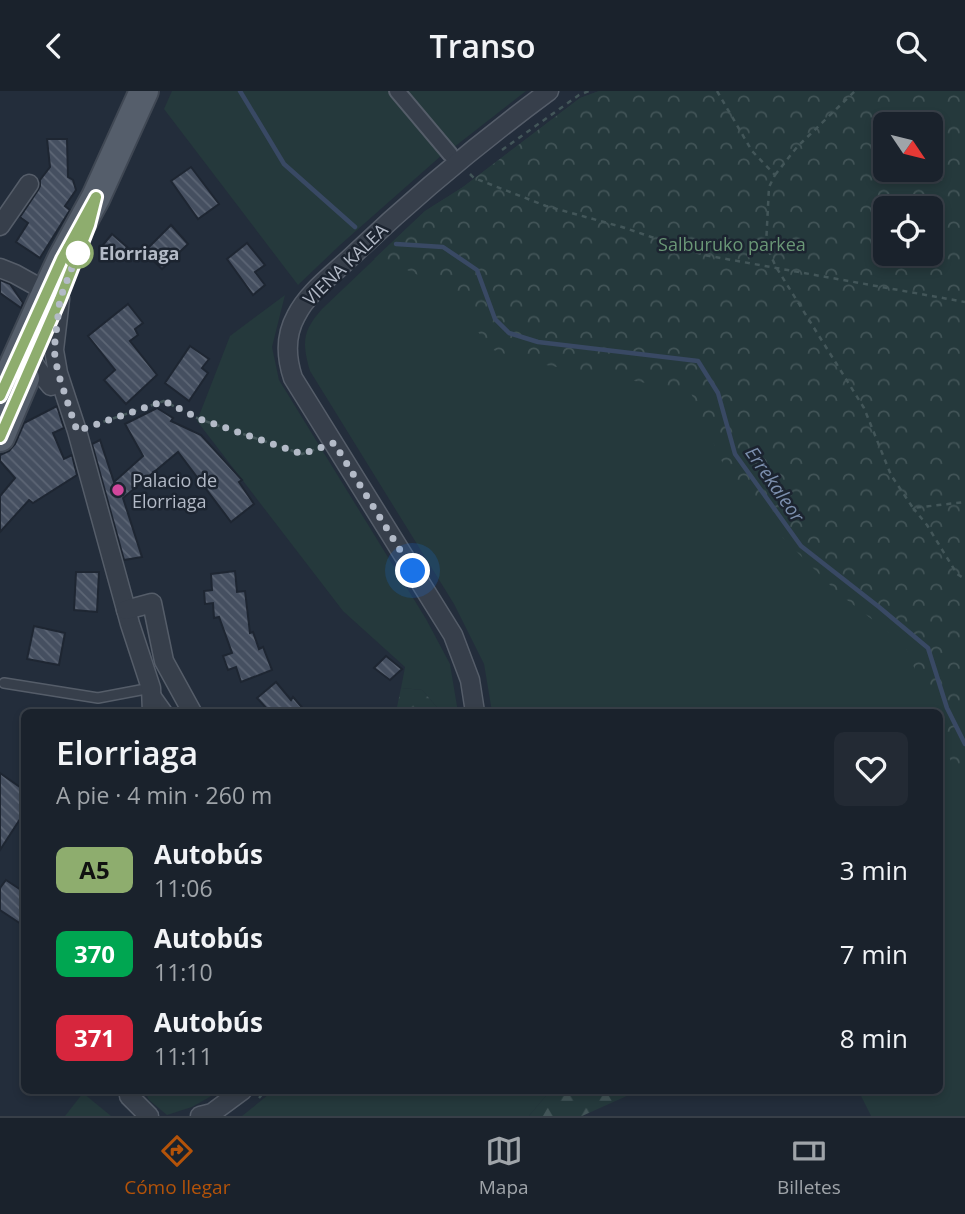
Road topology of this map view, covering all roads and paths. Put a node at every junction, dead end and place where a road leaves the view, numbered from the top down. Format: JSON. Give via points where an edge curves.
{"nodes":[{"id":1,"x":144,"y":91,"type":"edge"},
{"id":2,"x":397,"y":91,"type":"edge"},
{"id":3,"x":549,"y":91,"type":"edge"},
{"id":4,"x":589,"y":91,"type":"edge"},
{"id":5,"x":717,"y":91,"type":"edge"},
{"id":6,"x":855,"y":91,"type":"edge"},
{"id":7,"x":450,"y":153,"type":"dead end"},
{"id":8,"x":496,"y":154,"type":"dead end"},
{"id":9,"x":468,"y":173,"type":"dead end"},
{"id":10,"x":775,"y":175,"type":"junction"},
{"id":11,"x":29,"y":184,"type":"dead end"},
{"id":12,"x":96,"y":197,"type":"junction"},
{"id":13,"x":0,"y":226,"type":"edge"},
{"id":14,"x":62,"y":259,"type":"junction"},
{"id":15,"x":776,"y":267,"type":"junction"},
{"id":16,"x":7,"y":271,"type":"edge"},
{"id":17,"x":53,"y":295,"type":"junction"},
{"id":18,"x":965,"y":302,"type":"edge"},
{"id":19,"x":40,"y":361,"type":"junction"},
{"id":20,"x":4,"y":396,"type":"edge"},
{"id":21,"x":77,"y":431,"type":"junction"},
{"id":22,"x":0,"y":437,"type":"edge"},
{"id":23,"x":334,"y":443,"type":"junction"},
{"id":24,"x":965,"y":502,"type":"edge"},
{"id":25,"x":913,"y":508,"type":"junction"},
{"id":26,"x":965,"y":579,"type":"edge"},
{"id":27,"x":126,"y":610,"type":"junction"},
{"id":28,"x":4,"y":683,"type":"dead end"},
{"id":29,"x":151,"y":688,"type":"junction"},
{"id":30,"x":152,"y":709,"type":"edge"},
{"id":31,"x":165,"y":709,"type":"edge"},
{"id":32,"x":190,"y":709,"type":"edge"},
{"id":33,"x":475,"y":709,"type":"edge"},
{"id":34,"x":129,"y":1094,"type":"edge"},
{"id":35,"x":130,"y":1094,"type":"edge"},
{"id":36,"x":237,"y":1094,"type":"edge"},
{"id":37,"x":129,"y":1116,"type":"edge"},
{"id":38,"x":149,"y":1116,"type":"edge"},
{"id":39,"x":200,"y":1116,"type":"edge"}],
"edges":[{"from":1,"to":12,"type":"main road"},
{"from":2,"to":7,"type":"street"},
{"from":3,"to":23,"type":"street","name":"VIENA KALEA","via":[[388,222],[300,308],[288,338],[290,368]]},
{"from":4,"to":8,"type":"path"},
{"from":5,"to":10,"type":"path","via":[[752,151]]},
{"from":6,"to":10,"type":"path"},
{"from":9,"to":15,"type":"path","via":[[545,206],[704,255]]},
{"from":10,"to":15,"type":"path","via":[[769,187],[766,245]]},
{"from":11,"to":13,"type":"street"},
{"from":12,"to":14,"type":"main road"},
{"from":12,"to":17,"type":"main road","via":[[89,225]]},
{"from":14,"to":16,"type":"street","via":[[41,275]]},
{"from":14,"to":17,"type":"main road"},
{"from":15,"to":18,"type":"path"},
{"from":15,"to":25,"type":"path","via":[[864,408],[891,475]]},
{"from":16,"to":17,"type":"street"},
{"from":16,"to":19,"type":"street","via":[[27,286]]},
{"from":17,"to":19,"type":"main road"},
{"from":17,"to":19,"type":"street","via":[[54,350]]},
{"from":19,"to":20,"type":"main road"},
{"from":19,"to":20,"type":"street","via":[[40,384]]},
{"from":19,"to":21,"type":"street"},
{"from":20,"to":22,"type":"main road"},
{"from":21,"to":23,"type":"path","via":[[164,401],[200,419],[302,454]]},
{"from":21,"to":27,"type":"street"},
{"from":23,"to":33,"type":"street","name":"VIENA KALEA","via":[[453,635],[470,680]]},
{"from":24,"to":25,"type":"path"},
{"from":25,"to":26,"type":"path"},
{"from":27,"to":29,"type":"street"},
{"from":27,"to":32,"type":"street","via":[[152,603],[164,661]]},
{"from":28,"to":29,"type":"lane","via":[[99,698]]},
{"from":29,"to":30,"type":"street"},
{"from":29,"to":31,"type":"lane"},
{"from":34,"to":37,"type":"street"},
{"from":35,"to":38,"type":"street"},
{"from":36,"to":39,"type":"street"}]}
